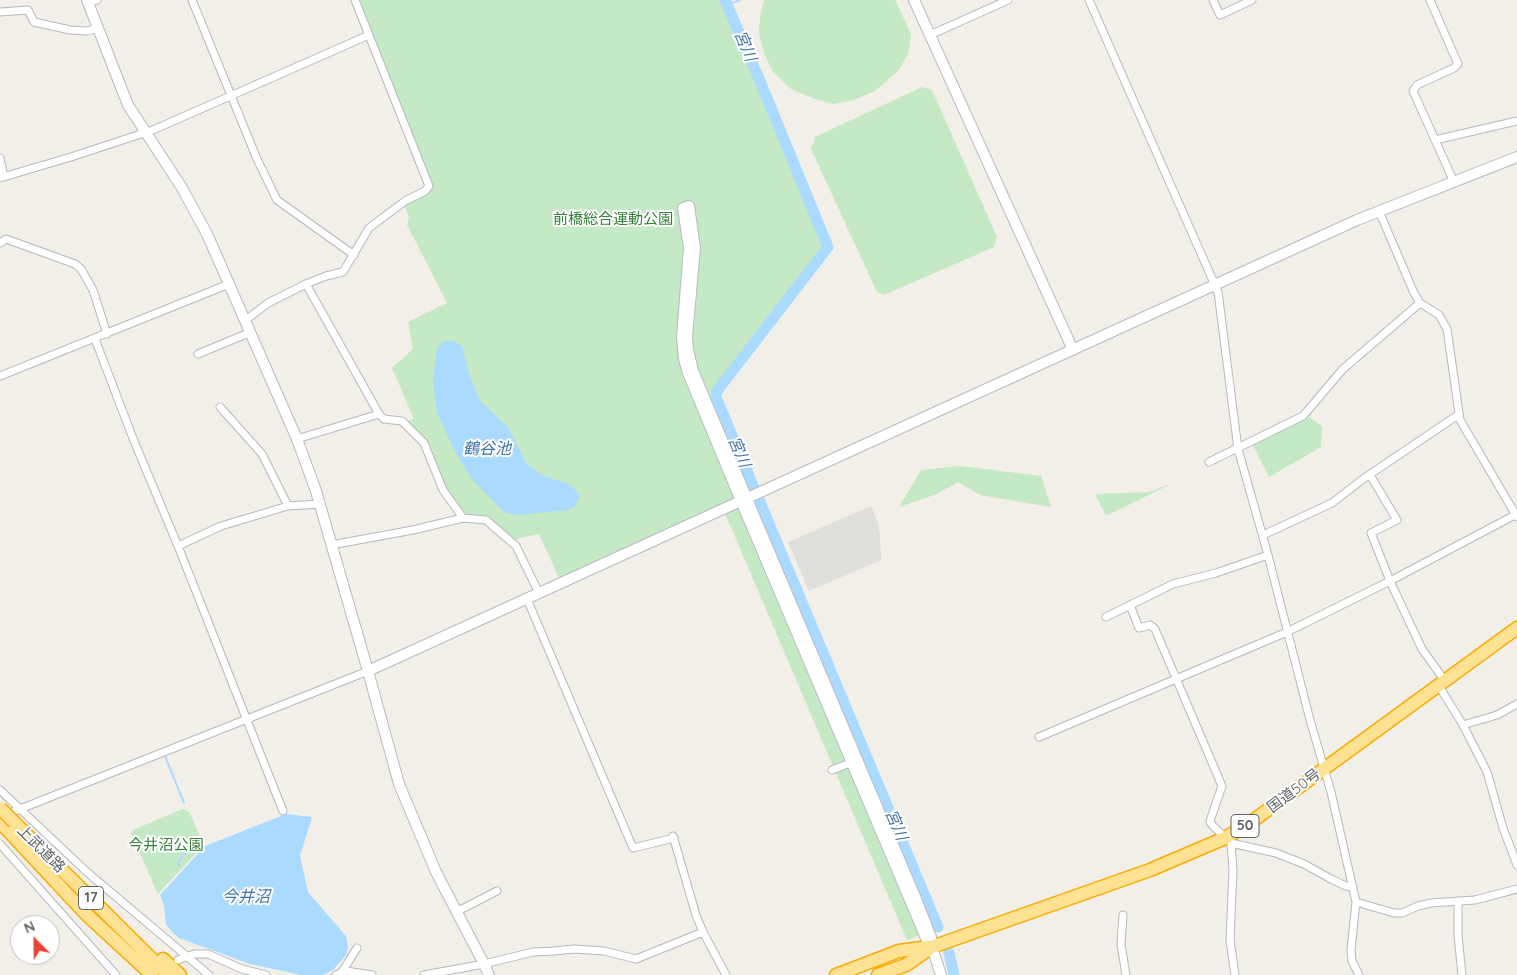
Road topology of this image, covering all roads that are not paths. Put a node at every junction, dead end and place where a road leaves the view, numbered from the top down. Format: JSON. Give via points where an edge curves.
{"nodes":[{"id":1,"x":192,"y":0,"type":"edge"},
{"id":2,"x":355,"y":0,"type":"edge"},
{"id":3,"x":914,"y":0,"type":"edge"},
{"id":4,"x":1008,"y":0,"type":"edge"},
{"id":5,"x":1089,"y":0,"type":"edge"},
{"id":6,"x":1213,"y":0,"type":"edge"},
{"id":7,"x":1252,"y":0,"type":"edge"},
{"id":8,"x":1430,"y":0,"type":"edge"},
{"id":9,"x":91,"y":1,"type":"edge"},
{"id":10,"x":0,"y":12,"type":"edge"},
{"id":11,"x":99,"y":28,"type":"junction"},
{"id":12,"x":368,"y":35,"type":"junction"},
{"id":13,"x":930,"y":35,"type":"junction"},
{"id":14,"x":232,"y":95,"type":"junction"},
{"id":15,"x":1517,"y":121,"type":"edge"},
{"id":16,"x":146,"y":132,"type":"junction"},
{"id":17,"x":1435,"y":140,"type":"junction"},
{"id":18,"x":0,"y":158,"type":"edge"},
{"id":19,"x":1517,"y":158,"type":"edge"},
{"id":20,"x":2,"y":177,"type":"edge"},
{"id":21,"x":1454,"y":182,"type":"junction"},
{"id":22,"x":1379,"y":211,"type":"junction"},
{"id":23,"x":0,"y":243,"type":"edge"},
{"id":24,"x":354,"y":255,"type":"junction"},
{"id":25,"x":229,"y":284,"type":"junction"},
{"id":26,"x":306,"y":284,"type":"junction"},
{"id":27,"x":1216,"y":285,"type":"junction"},
{"id":28,"x":1420,"y":303,"type":"junction"},
{"id":29,"x":246,"y":320,"type":"junction"},
{"id":30,"x":251,"y":332,"type":"junction"},
{"id":31,"x":107,"y":334,"type":"junction"},
{"id":32,"x":95,"y":339,"type":"junction"},
{"id":33,"x":1073,"y":350,"type":"junction"},
{"id":34,"x":198,"y":354,"type":"dead end"},
{"id":35,"x":0,"y":376,"type":"edge"},
{"id":36,"x":220,"y":407,"type":"dead end"},
{"id":37,"x":379,"y":414,"type":"junction"},
{"id":38,"x":1458,"y":415,"type":"junction"},
{"id":39,"x":297,"y":439,"type":"junction"},
{"id":40,"x":1238,"y":449,"type":"junction"},
{"id":41,"x":1209,"y":462,"type":"dead end"},
{"id":42,"x":1370,"y":475,"type":"junction"},
{"id":43,"x":750,"y":497,"type":"junction"},
{"id":44,"x":320,"y":504,"type":"junction"},
{"id":45,"x":288,"y":506,"type":"junction"},
{"id":46,"x":1516,"y":517,"type":"edge"},
{"id":47,"x":463,"y":518,"type":"junction"},
{"id":48,"x":1263,"y":535,"type":"junction"},
{"id":49,"x":331,"y":545,"type":"junction"},
{"id":50,"x":178,"y":546,"type":"junction"},
{"id":51,"x":1268,"y":555,"type":"junction"},
{"id":52,"x":1390,"y":581,"type":"junction"},
{"id":53,"x":538,"y":593,"type":"junction"},
{"id":54,"x":526,"y":598,"type":"junction"},
{"id":55,"x":1130,"y":605,"type":"junction"},
{"id":56,"x":1106,"y":617,"type":"dead end"},
{"id":57,"x":1517,"y":628,"type":"edge"},
{"id":58,"x":1287,"y":632,"type":"junction"},
{"id":59,"x":368,"y":671,"type":"junction"},
{"id":60,"x":1176,"y":679,"type":"junction"},
{"id":61,"x":1442,"y":683,"type":"junction"},
{"id":62,"x":1517,"y":704,"type":"edge"},
{"id":63,"x":246,"y":720,"type":"junction"},
{"id":64,"x":1463,"y":725,"type":"junction"},
{"id":65,"x":1039,"y":737,"type":"dead end"},
{"id":66,"x":854,"y":761,"type":"junction"},
{"id":67,"x":1323,"y":769,"type":"junction"},
{"id":68,"x":832,"y":770,"type":"dead end"},
{"id":69,"x":0,"y":790,"type":"edge"},
{"id":70,"x":0,"y":808,"type":"edge"},
{"id":71,"x":20,"y":808,"type":"junction"},
{"id":72,"x":283,"y":811,"type":"dead end"},
{"id":73,"x":4,"y":822,"type":"edge"},
{"id":74,"x":1228,"y":840,"type":"junction"},
{"id":75,"x":0,"y":844,"type":"edge"},
{"id":76,"x":1517,"y":866,"type":"edge"},
{"id":77,"x":1353,"y":887,"type":"junction"},
{"id":78,"x":1517,"y":889,"type":"edge"},
{"id":79,"x":496,"y":891,"type":"dead end"},
{"id":80,"x":1458,"y":901,"type":"junction"},
{"id":81,"x":1356,"y":902,"type":"junction"},
{"id":82,"x":456,"y":912,"type":"junction"},
{"id":83,"x":1123,"y":915,"type":"dead end"},
{"id":84,"x":110,"y":917,"type":"junction"},
{"id":85,"x":703,"y":932,"type":"junction"},
{"id":86,"x":932,"y":947,"type":"junction"},
{"id":87,"x":357,"y":948,"type":"dead end"},
{"id":88,"x":126,"y":950,"type":"junction"},
{"id":89,"x":187,"y":957,"type":"junction"},
{"id":90,"x":178,"y":960,"type":"dead end"},
{"id":91,"x":484,"y":964,"type":"junction"},
{"id":92,"x":339,"y":973,"type":"edge"},
{"id":93,"x":116,"y":975,"type":"edge"},
{"id":94,"x":145,"y":975,"type":"edge"},
{"id":95,"x":152,"y":975,"type":"edge"},
{"id":96,"x":168,"y":975,"type":"edge"},
{"id":97,"x":180,"y":975,"type":"edge"},
{"id":98,"x":209,"y":975,"type":"edge"},
{"id":99,"x":266,"y":975,"type":"edge"},
{"id":100,"x":372,"y":975,"type":"edge"},
{"id":101,"x":424,"y":975,"type":"edge"},
{"id":102,"x":489,"y":975,"type":"edge"},
{"id":103,"x":726,"y":975,"type":"edge"},
{"id":104,"x":836,"y":975,"type":"edge"},
{"id":105,"x":878,"y":975,"type":"edge"},
{"id":106,"x":941,"y":975,"type":"edge"},
{"id":107,"x":1126,"y":975,"type":"edge"},
{"id":108,"x":1235,"y":975,"type":"edge"},
{"id":109,"x":1359,"y":975,"type":"edge"},
{"id":110,"x":1462,"y":975,"type":"edge"}],
"edges":[{"from":1,"to":14,"type":"street"},
{"from":2,"to":12,"type":"street"},
{"from":3,"to":13,"type":"street"},
{"from":4,"to":13,"type":"street"},
{"from":5,"to":27,"type":"street"},
{"from":6,"to":7,"type":"street","via":[[1220,15]]},
{"from":8,"to":17,"type":"street","via":[[1458,64],[1417,85],[1413,91]]},
{"from":9,"to":11,"type":"street"},
{"from":10,"to":11,"type":"street","via":[[28,10],[34,22],[70,30]]},
{"from":11,"to":16,"type":"street","via":[[128,104]]},
{"from":12,"to":14,"type":"street"},
{"from":12,"to":24,"type":"street","via":[[429,186],[370,228]]},
{"from":13,"to":33,"type":"street"},
{"from":14,"to":16,"type":"street"},
{"from":14,"to":24,"type":"street","via":[[277,200]]},
{"from":15,"to":17,"type":"street"},
{"from":16,"to":20,"type":"street"},
{"from":16,"to":25,"type":"street","via":[[182,188]]},
{"from":17,"to":21,"type":"street"},
{"from":18,"to":20,"type":"street"},
{"from":19,"to":21,"type":"street"},
{"from":21,"to":22,"type":"street"},
{"from":22,"to":27,"type":"street"},
{"from":22,"to":28,"type":"street"},
{"from":23,"to":31,"type":"street","via":[[6,239],[81,269],[93,290]]},
{"from":24,"to":26,"type":"street","via":[[343,272]]},
{"from":25,"to":29,"type":"street"},
{"from":25,"to":31,"type":"street"},
{"from":26,"to":29,"type":"street","via":[[268,303]]},
{"from":26,"to":37,"type":"street"},
{"from":27,"to":33,"type":"street"},
{"from":27,"to":40,"type":"street"},
{"from":28,"to":38,"type":"street","via":[[1439,315],[1447,329]]},
{"from":28,"to":40,"type":"street","via":[[1343,369],[1303,416]]},
{"from":29,"to":30,"type":"street"},
{"from":30,"to":34,"type":"street"},
{"from":30,"to":39,"type":"street"},
{"from":31,"to":32,"type":"street"},
{"from":32,"to":35,"type":"street"},
{"from":32,"to":50,"type":"street"},
{"from":33,"to":43,"type":"street"},
{"from":36,"to":45,"type":"street","via":[[262,454]]},
{"from":37,"to":39,"type":"street"},
{"from":37,"to":47,"type":"street","via":[[384,419],[402,422],[424,443],[443,490]]},
{"from":38,"to":42,"type":"street"},
{"from":38,"to":46,"type":"street"},
{"from":39,"to":44,"type":"street"},
{"from":40,"to":41,"type":"street"},
{"from":40,"to":48,"type":"street"},
{"from":42,"to":48,"type":"street","via":[[1332,502]]},
{"from":42,"to":52,"type":"street","via":[[1397,520],[1370,533]]},
{"from":43,"to":43,"type":"street","via":[[691,380],[684,359],[682,337],[688,248],[683,208],[689,206],[695,248],[688,350],[697,382]]},
{"from":43,"to":53,"type":"street"},
{"from":43,"to":66,"type":"street"},
{"from":44,"to":45,"type":"street"},
{"from":44,"to":49,"type":"street"},
{"from":45,"to":50,"type":"street","via":[[222,526]]},
{"from":46,"to":52,"type":"street"},
{"from":47,"to":49,"type":"street"},
{"from":47,"to":53,"type":"street","via":[[486,520],[516,546]]},
{"from":48,"to":51,"type":"street"},
{"from":49,"to":59,"type":"street"},
{"from":50,"to":63,"type":"street"},
{"from":51,"to":55,"type":"street","via":[[1173,584]]},
{"from":51,"to":58,"type":"street"},
{"from":52,"to":58,"type":"street"},
{"from":52,"to":61,"type":"street"},
{"from":53,"to":54,"type":"street"},
{"from":54,"to":59,"type":"street"},
{"from":54,"to":85,"type":"street","via":[[633,848],[673,837]]},
{"from":55,"to":56,"type":"street"},
{"from":55,"to":60,"type":"street","via":[[1139,628],[1154,626]]},
{"from":57,"to":61,"type":"highway","name":"国道50号","number":"50"},
{"from":58,"to":60,"type":"street"},
{"from":58,"to":67,"type":"street"},
{"from":59,"to":63,"type":"street"},
{"from":59,"to":82,"type":"street","via":[[399,784]]},
{"from":60,"to":65,"type":"street"},
{"from":60,"to":74,"type":"street","via":[[1222,786],[1210,822]]},
{"from":61,"to":64,"type":"street"},
{"from":61,"to":67,"type":"highway","name":"国道50号","number":"50"},
{"from":62,"to":64,"type":"street"},
{"from":63,"to":71,"type":"street"},
{"from":63,"to":72,"type":"street"},
{"from":64,"to":76,"type":"street","via":[[1487,772]]},
{"from":66,"to":68,"type":"street"},
{"from":66,"to":86,"type":"street","via":[[929,932]]},
{"from":67,"to":74,"type":"highway","name":"国道50号","number":"50"},
{"from":67,"to":77,"type":"street","via":[[1332,792]]},
{"from":69,"to":71,"type":"street"},
{"from":70,"to":73,"type":"highway","name":"上武道路","number":"17","bridge":true},
{"from":71,"to":73,"type":"street"},
{"from":71,"to":89,"type":"street"},
{"from":73,"to":84,"type":"highway","name":"上武道路","number":"17"},
{"from":73,"to":88,"type":"highway","name":"上武道路","number":"17","via":[[80,907]]},
{"from":74,"to":77,"type":"street","via":[[1304,864],[1338,883]]},
{"from":74,"to":86,"type":"highway","name":"国道50号","number":"50"},
{"from":74,"to":108,"type":"street","via":[[1233,870],[1230,940]]},
{"from":75,"to":93,"type":"street"},
{"from":77,"to":81,"type":"street"},
{"from":78,"to":80,"type":"street"},
{"from":79,"to":82,"type":"street"},
{"from":80,"to":81,"type":"street","via":[[1431,903],[1394,913]]},
{"from":80,"to":110,"type":"street"},
{"from":81,"to":109,"type":"street","via":[[1351,950]]},
{"from":82,"to":91,"type":"street"},
{"from":83,"to":107,"type":"street","via":[[1121,944]]},
{"from":84,"to":96,"type":"highway","name":"上武道路","number":"17"},
{"from":84,"to":97,"type":"highway","number":"17","via":[[135,934]]},
{"from":85,"to":91,"type":"street","via":[[636,959],[604,951],[574,949],[533,952]]},
{"from":85,"to":103,"type":"street"},
{"from":86,"to":104,"type":"highway","name":"国道50号","number":"50","via":[[899,951]]},
{"from":86,"to":105,"type":"highway","name":"国道50号","number":"50","via":[[906,965]]},
{"from":86,"to":106,"type":"street"},
{"from":87,"to":92,"type":"street"},
{"from":88,"to":94,"type":"highway","number":"17"},
{"from":88,"to":95,"type":"highway","name":"上武道路","number":"17"},
{"from":89,"to":90,"type":"street"},
{"from":89,"to":98,"type":"street"},
{"from":89,"to":99,"type":"street","via":[[208,955]]},
{"from":91,"to":101,"type":"street"},
{"from":91,"to":102,"type":"street"},
{"from":92,"to":100,"type":"street"}]}
